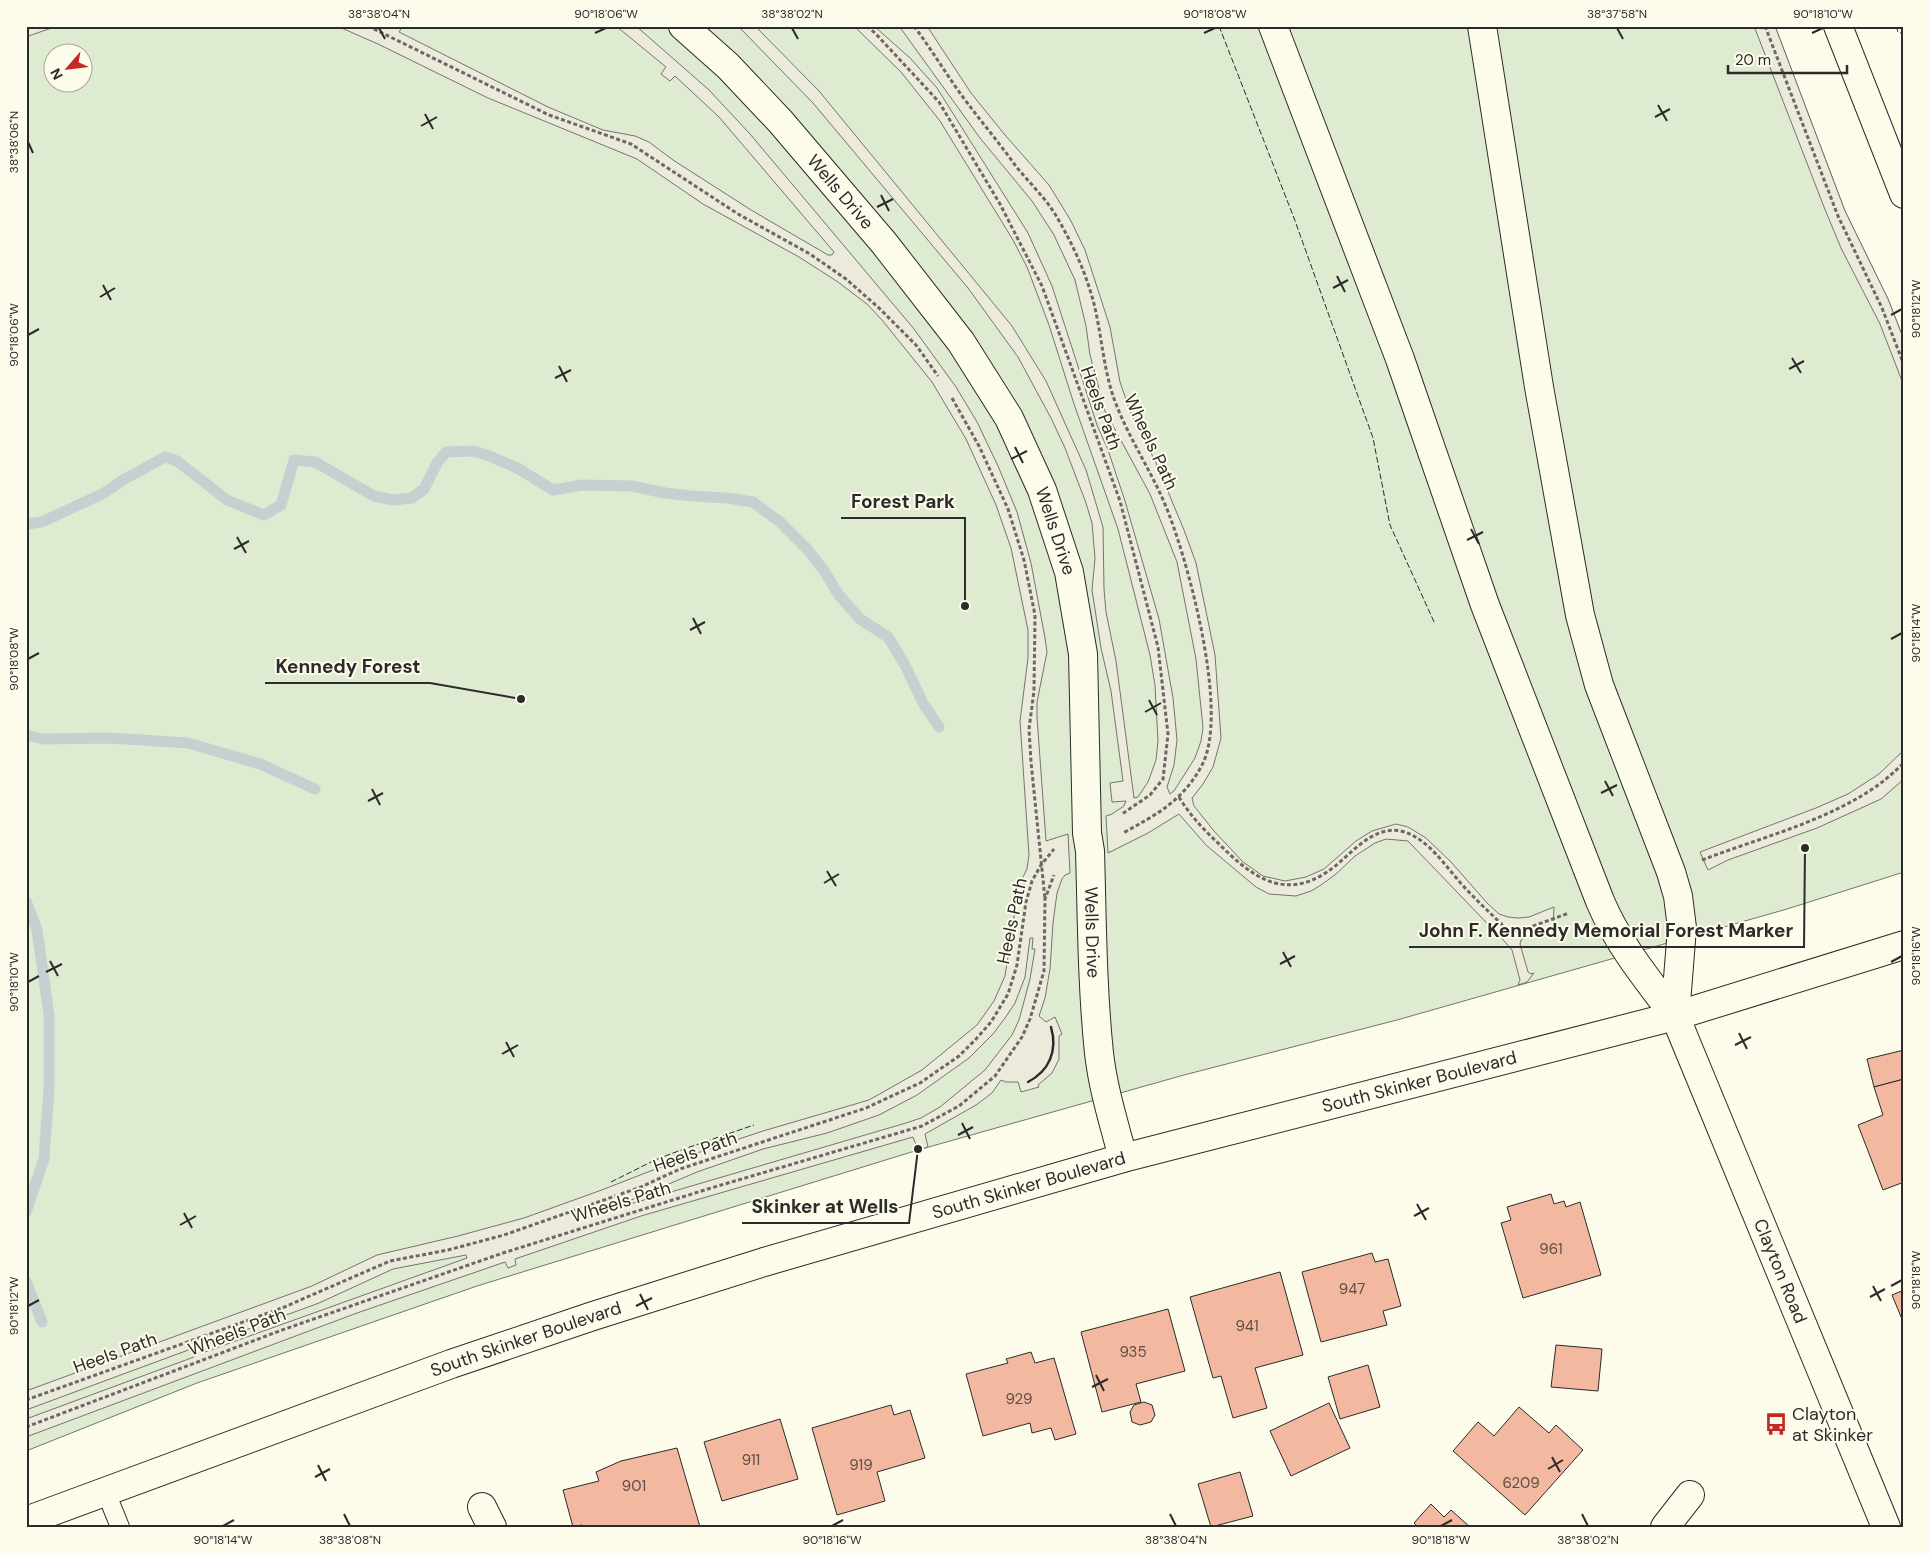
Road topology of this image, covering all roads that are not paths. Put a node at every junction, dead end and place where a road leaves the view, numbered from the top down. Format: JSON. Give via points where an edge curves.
{"nodes":[{"id":1,"x":682,"y":26,"type":"edge"},
{"id":2,"x":1273,"y":26,"type":"edge"},
{"id":3,"x":1482,"y":26,"type":"edge"},
{"id":4,"x":1838,"y":26,"type":"edge"},
{"id":5,"x":1904,"y":194,"type":"edge"},
{"id":6,"x":1904,"y":945,"type":"edge"},
{"id":7,"x":1675,"y":1016,"type":"junction"},
{"id":8,"x":1123,"y":1158,"type":"junction"},
{"id":9,"x":106,"y":1490,"type":"junction"},
{"id":10,"x":1690,"y":1494,"type":"dead end"},
{"id":11,"x":26,"y":1521,"type":"edge"},
{"id":12,"x":120,"y":1527,"type":"edge"},
{"id":13,"x":1665,"y":1527,"type":"edge"},
{"id":14,"x":1886,"y":1527,"type":"edge"}],
"edges":[{"from":1,"to":8,"type":"main road","name":"Wells Drive","via":[[728,66],[780,121],[884,243],[961,342],[1009,418],[1042,490],[1069,572],[1083,654],[1087,833],[1098,1045],[1104,1086]]},
{"from":2,"to":7,"type":"main road","via":[[1400,360],[1485,605],[1600,901],[1626,951]]},
{"from":3,"to":7,"type":"main road","via":[[1539,387],[1580,615],[1599,685],[1672,872],[1678,896],[1682,928]]},
{"from":4,"to":5,"type":"main road"},
{"from":6,"to":7,"type":"main road","name":"South Skinker Boulevard"},
{"from":7,"to":8,"type":"main road","name":"South Skinker Boulevard"},
{"from":7,"to":14,"type":"main road","name":"Clayton Road"},
{"from":8,"to":9,"type":"main road","name":"South Skinker Boulevard","via":[[773,1259],[593,1316],[451,1364]]},
{"from":9,"to":11,"type":"main road","name":"South Skinker Boulevard"},
{"from":9,"to":12,"type":"lane"},
{"from":10,"to":13,"type":"main road"}]}
